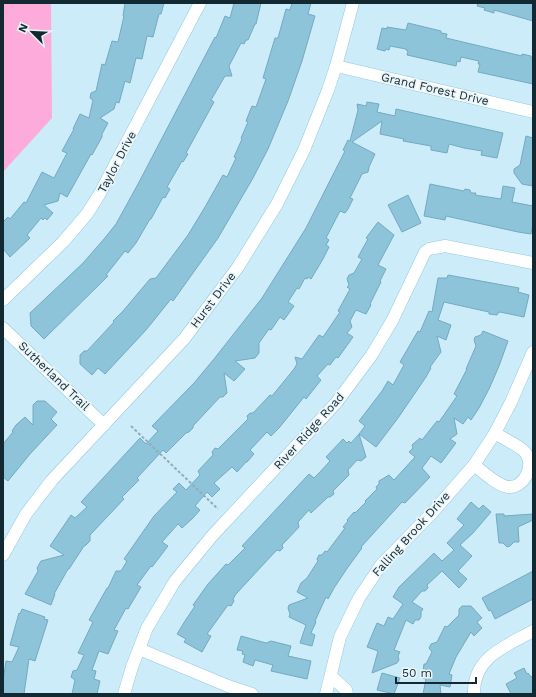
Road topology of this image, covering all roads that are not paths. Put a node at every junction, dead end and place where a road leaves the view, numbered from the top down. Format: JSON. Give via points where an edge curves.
{"nodes":[{"id":1,"x":200,"y":3,"type":"edge"},
{"id":2,"x":353,"y":3,"type":"edge"},
{"id":3,"x":336,"y":66,"type":"junction"},
{"id":4,"x":533,"y":112,"type":"edge"},
{"id":5,"x":533,"y":263,"type":"edge"},
{"id":6,"x":3,"y":300,"type":"edge"},
{"id":7,"x":3,"y":328,"type":"edge"},
{"id":8,"x":533,"y":352,"type":"edge"},
{"id":9,"x":104,"y":425,"type":"junction"},
{"id":10,"x":495,"y":433,"type":"junction"},
{"id":11,"x":474,"y":465,"type":"junction"},
{"id":12,"x":3,"y":555,"type":"edge"},
{"id":13,"x":533,"y":631,"type":"edge"},
{"id":14,"x":139,"y":649,"type":"junction"},
{"id":15,"x":331,"y":676,"type":"junction"},
{"id":16,"x":124,"y":694,"type":"edge"},
{"id":17,"x":252,"y":694,"type":"edge"},
{"id":18,"x":326,"y":694,"type":"edge"},
{"id":19,"x":347,"y":694,"type":"edge"},
{"id":20,"x":474,"y":694,"type":"edge"}],
"edges":[{"from":1,"to":6,"type":"street","name":"Taylor Drive","via":[[87,214],[64,242]]},
{"from":2,"to":3,"type":"street","name":"Hurst Drive"},
{"from":3,"to":4,"type":"street","name":"Grand Forest Drive"},
{"from":3,"to":9,"type":"street","name":"Hurst Drive","via":[[319,113],[286,187],[238,267],[184,339]]},
{"from":5,"to":14,"type":"street","name":"River Ridge Road","via":[[445,246],[425,252],[392,321],[358,374],[336,403],[187,564],[147,628]]},
{"from":7,"to":9,"type":"street","name":"Sutherland Trail"},
{"from":8,"to":10,"type":"street","name":"Falling Brook Drive"},
{"from":9,"to":12,"type":"street","name":"Hurst Drive","via":[[39,496],[22,520]]},
{"from":10,"to":11,"type":"street","name":"Falling Brook Drive"},
{"from":10,"to":11,"type":"street","via":[[525,452],[530,462],[530,471],[525,480],[508,487],[501,485]]},
{"from":11,"to":15,"type":"street","name":"Falling Brook Drive","via":[[381,565],[369,582],[340,637]]},
{"from":13,"to":20,"type":"street","via":[[486,659],[475,682]]},
{"from":14,"to":16,"type":"street","name":"River Ridge Road"},
{"from":14,"to":17,"type":"street"},
{"from":15,"to":18,"type":"street","name":"Falling Brook Drive"},
{"from":15,"to":19,"type":"street"}]}
